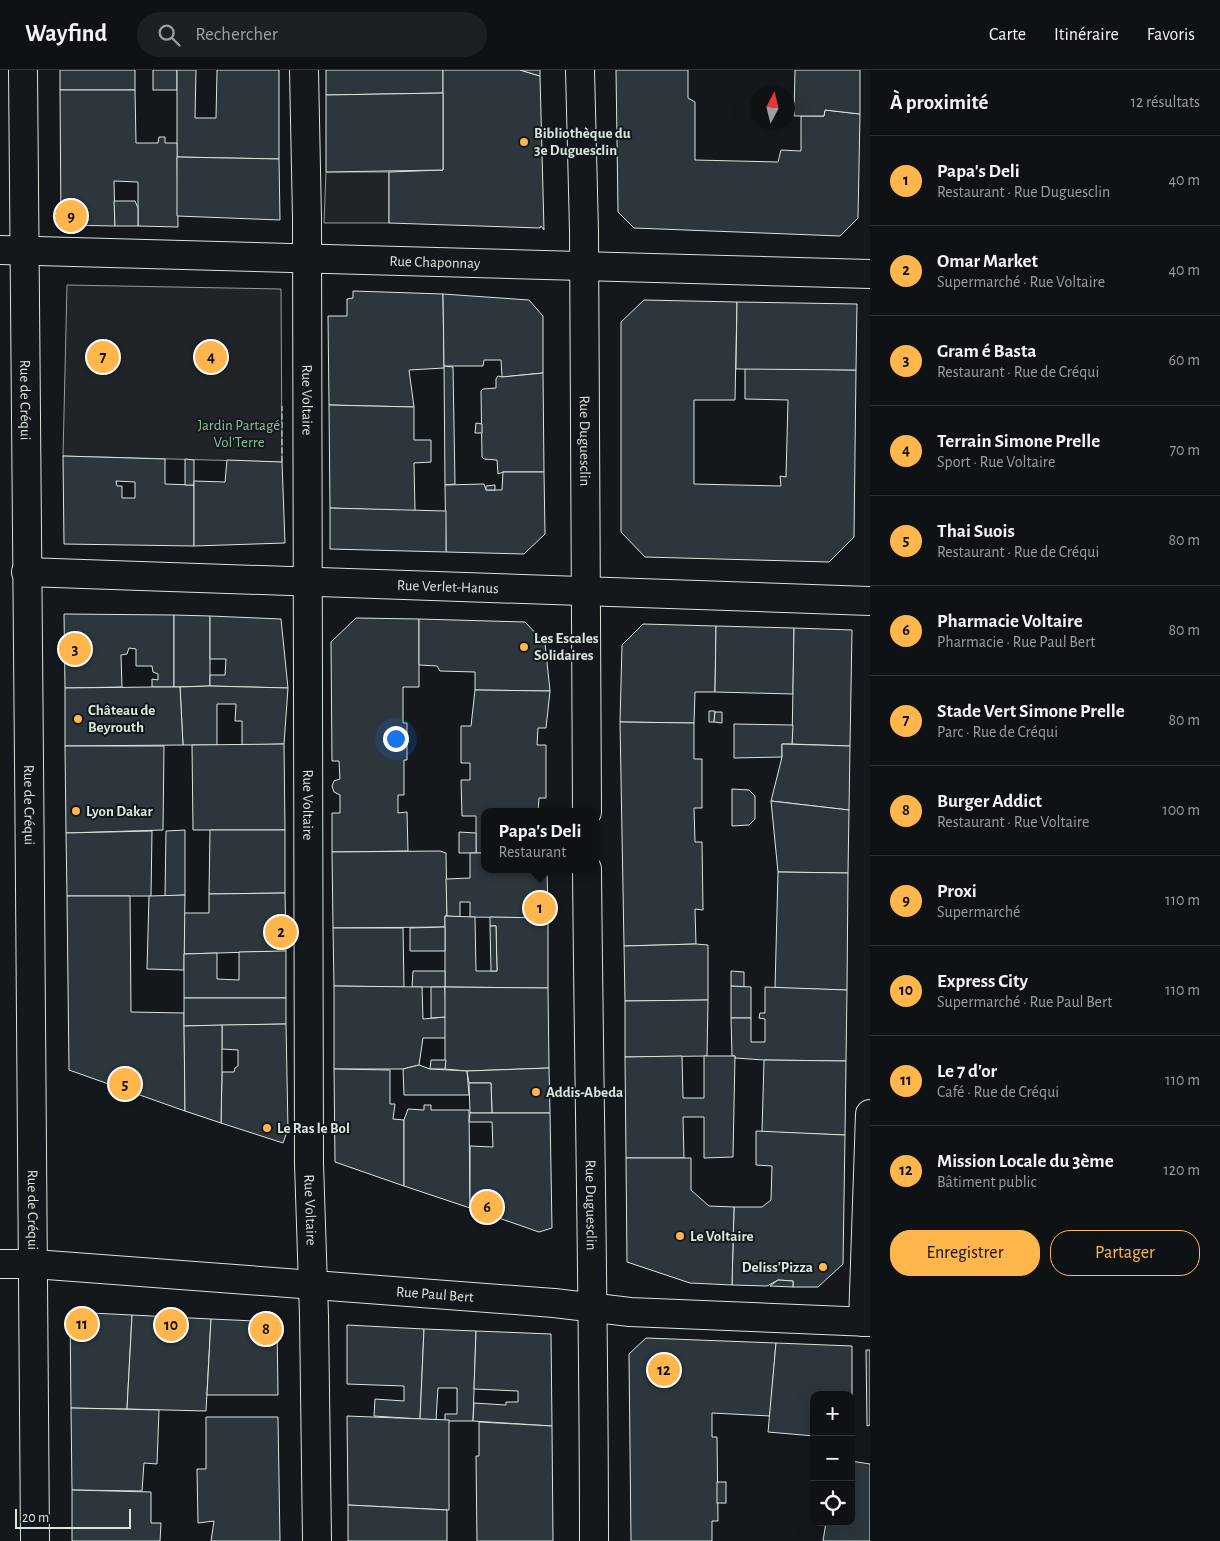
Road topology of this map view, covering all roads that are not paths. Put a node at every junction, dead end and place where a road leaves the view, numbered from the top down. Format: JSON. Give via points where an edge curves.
{"nodes":[{"id":1,"x":23,"y":70,"type":"edge"},
{"id":2,"x":304,"y":70,"type":"edge"},
{"id":3,"x":580,"y":70,"type":"edge"},
{"id":4,"x":12,"y":250,"type":"edge"},
{"id":5,"x":307,"y":258,"type":"junction"},
{"id":6,"x":584,"y":266,"type":"junction"},
{"id":7,"x":870,"y":274,"type":"edge"},
{"id":8,"x":26,"y":572,"type":"junction"},
{"id":9,"x":307,"y":582,"type":"junction"},
{"id":10,"x":584,"y":591,"type":"junction"},
{"id":11,"x":870,"y":601,"type":"edge"},
{"id":12,"x":586,"y":808,"type":"edge"},
{"id":13,"x":587,"y":873,"type":"edge"},
{"id":14,"x":870,"y":1114,"type":"edge"},
{"id":15,"x":0,"y":1264,"type":"edge"},
{"id":16,"x":34,"y":1264,"type":"junction"},
{"id":17,"x":313,"y":1284,"type":"junction"},
{"id":18,"x":593,"y":1308,"type":"junction"},
{"id":19,"x":866,"y":1322,"type":"edge"},
{"id":20,"x":35,"y":1541,"type":"edge"},
{"id":21,"x":317,"y":1541,"type":"edge"},
{"id":22,"x":594,"y":1541,"type":"edge"}],
"edges":[{"from":1,"to":4,"type":"street","name":"Rue de Créqui"},
{"from":2,"to":5,"type":"street","name":"Rue Voltaire"},
{"from":3,"to":6,"type":"street","name":"Rue Duguesclin"},
{"from":4,"to":5,"type":"street","name":"Rue Chaponnay"},
{"from":4,"to":8,"type":"street","name":"Rue de Créqui","via":[[28,531]]},
{"from":5,"to":6,"type":"street","name":"Rue Chaponnay"},
{"from":5,"to":9,"type":"street","name":"Rue Voltaire"},
{"from":6,"to":7,"type":"street","name":"Rue Chaponnay"},
{"from":6,"to":10,"type":"street","name":"Rue Duguesclin"},
{"from":8,"to":9,"type":"street","name":"Rue Verlet-Hanus"},
{"from":8,"to":16,"type":"street","name":"Rue de Créqui"},
{"from":9,"to":10,"type":"street","name":"Rue Verlet-Hanus"},
{"from":9,"to":17,"type":"street","name":"Rue Voltaire","via":[[309,1154]]},
{"from":10,"to":11,"type":"street","name":"Rue Verlet-Hanus"},
{"from":10,"to":12,"type":"street","name":"Rue Duguesclin"},
{"from":13,"to":18,"type":"street","name":"Rue Duguesclin"},
{"from":14,"to":19,"type":"street"},
{"from":15,"to":16,"type":"street","name":"Rue Paul Bert"},
{"from":16,"to":17,"type":"street","name":"Rue Paul Bert"},
{"from":16,"to":20,"type":"street","name":"Rue de Créqui"},
{"from":17,"to":18,"type":"street","name":"Rue Paul Bert"},
{"from":17,"to":21,"type":"street","name":"Rue Voltaire"},
{"from":18,"to":19,"type":"street","name":"Rue Paul Bert"},
{"from":18,"to":22,"type":"street","name":"Rue Duguesclin"}]}
